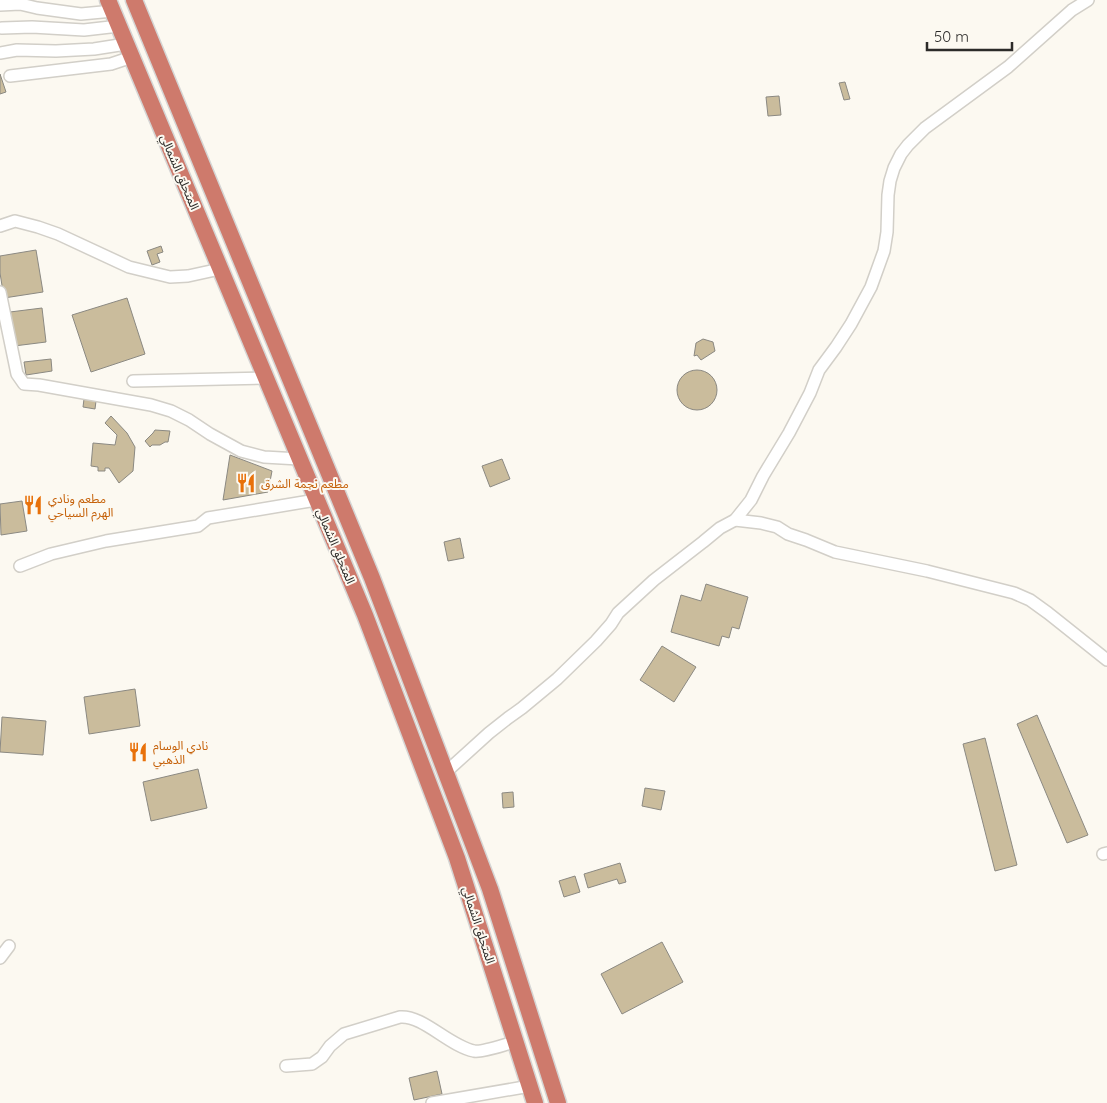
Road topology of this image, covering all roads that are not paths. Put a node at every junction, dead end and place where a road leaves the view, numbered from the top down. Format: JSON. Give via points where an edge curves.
{"nodes":[{"id":1,"x":134,"y":0,"type":"edge"},
{"id":2,"x":1088,"y":0,"type":"edge"},
{"id":3,"x":0,"y":5,"type":"edge"},
{"id":4,"x":113,"y":12,"type":"edge"},
{"id":5,"x":2,"y":28,"type":"dead end"},
{"id":6,"x":129,"y":50,"type":"junction"},
{"id":7,"x":0,"y":53,"type":"edge"},
{"id":8,"x":10,"y":76,"type":"dead end"},
{"id":9,"x":0,"y":226,"type":"edge"},
{"id":10,"x":220,"y":269,"type":"junction"},
{"id":11,"x":0,"y":292,"type":"edge"},
{"id":12,"x":266,"y":378,"type":"junction"},
{"id":13,"x":133,"y":381,"type":"dead end"},
{"id":14,"x":299,"y":458,"type":"junction"},
{"id":15,"x":316,"y":500,"type":"junction"},
{"id":16,"x":735,"y":520,"type":"junction"},
{"id":17,"x":20,"y":566,"type":"dead end"},
{"id":18,"x":1107,"y":660,"type":"edge"},
{"id":19,"x":446,"y":772,"type":"junction"},
{"id":20,"x":9,"y":946,"type":"dead end"},
{"id":21,"x":0,"y":958,"type":"edge"},
{"id":22,"x":516,"y":1042,"type":"junction"},
{"id":23,"x":286,"y":1066,"type":"dead end"},
{"id":24,"x":530,"y":1086,"type":"junction"},
{"id":25,"x":432,"y":1103,"type":"edge"},
{"id":26,"x":535,"y":1103,"type":"edge"},
{"id":27,"x":558,"y":1103,"type":"edge"}],
"edges":[{"from":1,"to":19,"type":"highway","name":"المتحلق الشمالي","via":[[372,578]]},
{"from":2,"to":16,"type":"lane","via":[[1057,22],[1008,67],[925,128],[901,154],[890,181],[884,251],[871,287],[846,332],[819,370],[810,393],[751,500]]},
{"from":3,"to":4,"type":"lane","via":[[20,4],[81,14]]},
{"from":4,"to":5,"type":"lane","via":[[84,30]]},
{"from":4,"to":6,"type":"highway","name":"المتحلق الشمالي"},
{"from":6,"to":7,"type":"lane","via":[[17,50]]},
{"from":6,"to":8,"type":"lane","via":[[112,64]]},
{"from":6,"to":10,"type":"highway","name":"المتحلق الشمالي"},
{"from":9,"to":10,"type":"lane","via":[[15,221],[38,227],[129,267],[170,277]]},
{"from":10,"to":12,"type":"highway","name":"المتحلق الشمالي"},
{"from":11,"to":14,"type":"lane","via":[[17,374],[24,384],[151,404],[189,420],[241,451],[264,457]]},
{"from":12,"to":13,"type":"lane"},
{"from":12,"to":14,"type":"highway","name":"المتحلق الشمالي"},
{"from":14,"to":15,"type":"highway","name":"المتحلق الشمالي"},
{"from":15,"to":17,"type":"lane","via":[[208,518],[198,526],[106,540],[51,554]]},
{"from":15,"to":22,"type":"highway","name":"المتحلق الشمالي","via":[[365,614],[454,849]]},
{"from":16,"to":18,"type":"lane","via":[[777,527],[836,552],[1014,593],[1030,600]]},
{"from":16,"to":19,"type":"lane","via":[[654,580],[618,613],[596,641],[557,679]]},
{"from":19,"to":27,"type":"highway","name":"المتحلق الشمالي","via":[[490,889]]},
{"from":20,"to":21,"type":"lane"},
{"from":22,"to":23,"type":"lane","via":[[476,1052],[406,1016],[344,1034],[312,1064]]},
{"from":22,"to":24,"type":"highway","name":"المتحلق الشمالي"},
{"from":24,"to":25,"type":"lane"},
{"from":24,"to":26,"type":"highway","name":"المتحلق الشمالي"}]}
